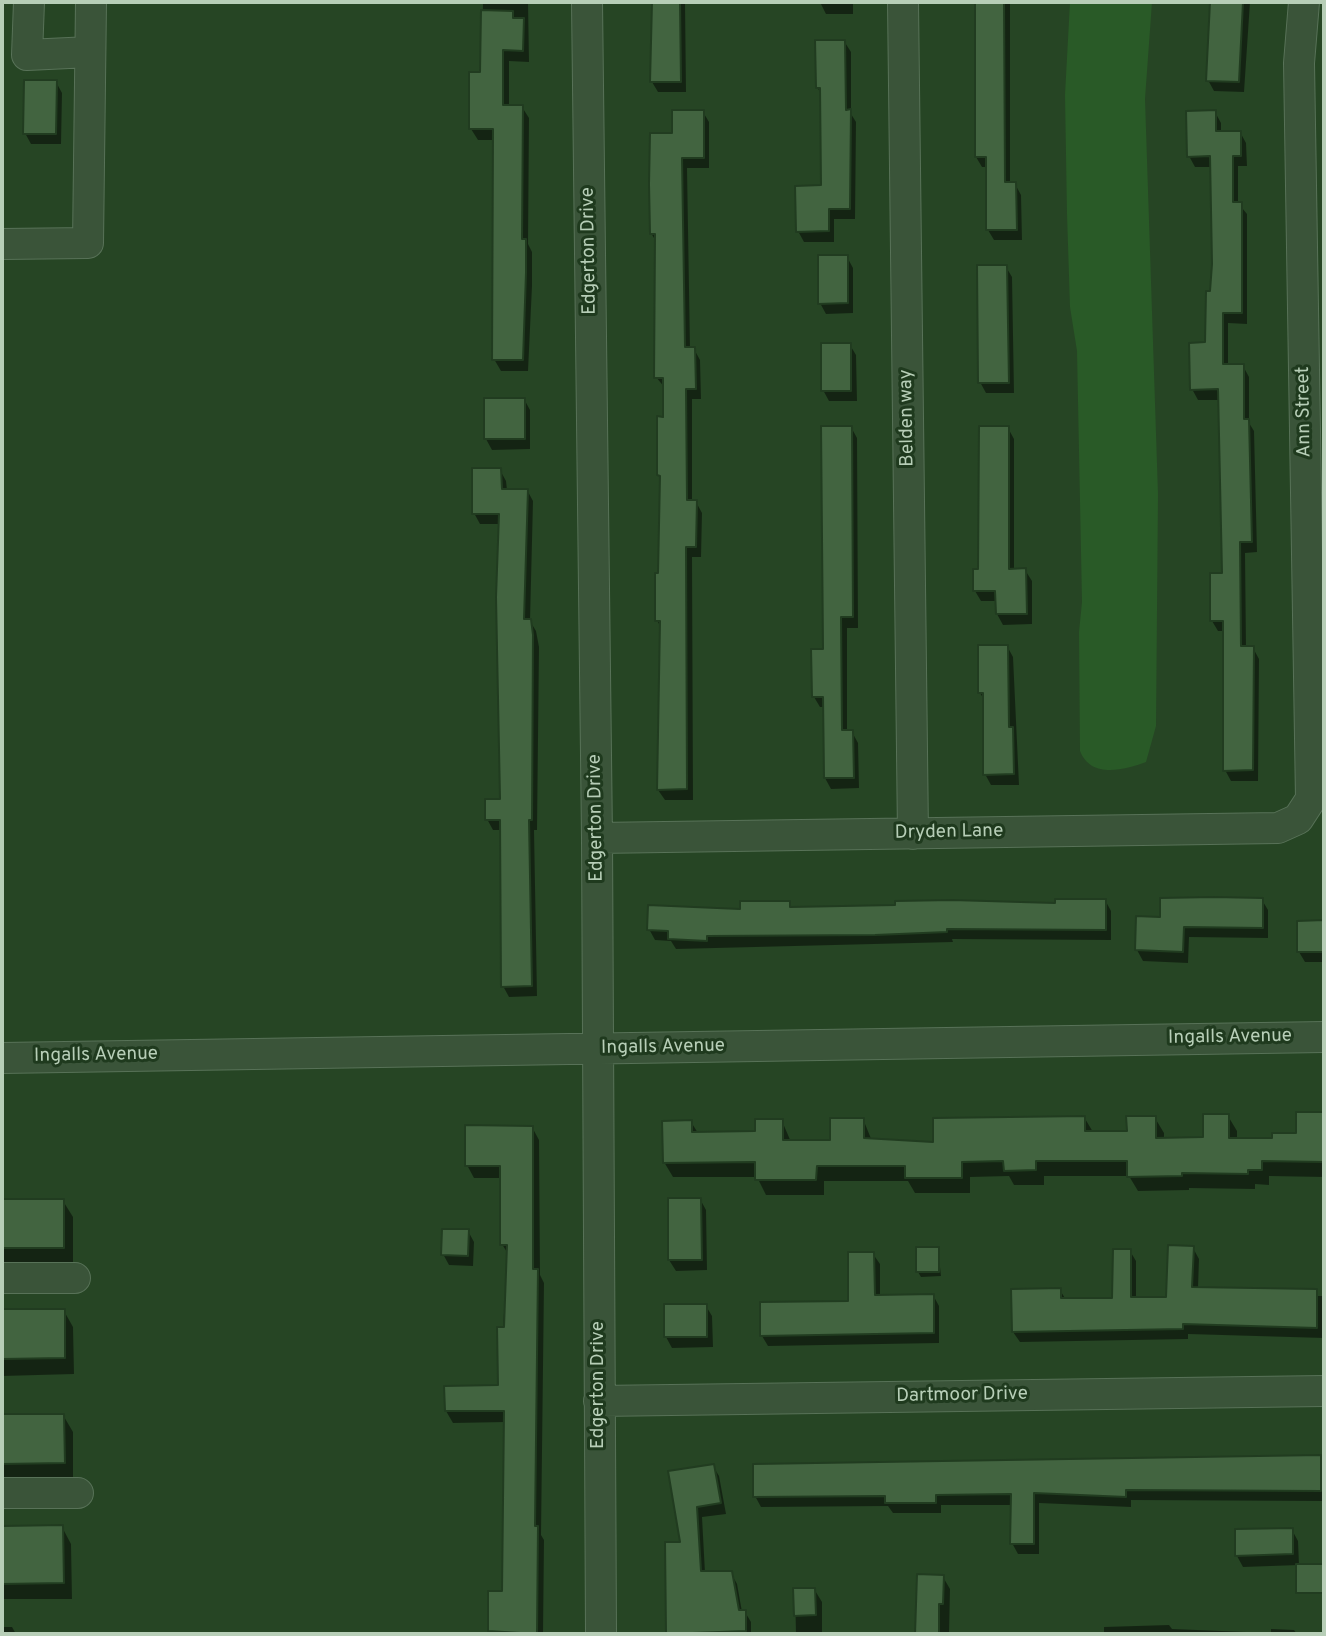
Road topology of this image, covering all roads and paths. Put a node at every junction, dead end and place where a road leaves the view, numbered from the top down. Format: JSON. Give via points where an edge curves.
{"nodes":[{"id":1,"x":29,"y":2,"type":"edge"},
{"id":2,"x":91,"y":2,"type":"edge"},
{"id":3,"x":587,"y":2,"type":"edge"},
{"id":4,"x":903,"y":2,"type":"edge"},
{"id":5,"x":1304,"y":2,"type":"edge"},
{"id":6,"x":90,"y":52,"type":"junction"},
{"id":7,"x":2,"y":244,"type":"edge"},
{"id":8,"x":1298,"y":819,"type":"joint"},
{"id":9,"x":913,"y":834,"type":"junction"},
{"id":10,"x":597,"y":838,"type":"junction"},
{"id":11,"x":1324,"y":1037,"type":"edge"},
{"id":12,"x":598,"y":1049,"type":"junction"},
{"id":13,"x":2,"y":1058,"type":"edge"},
{"id":14,"x":2,"y":1278,"type":"edge"},
{"id":15,"x":75,"y":1278,"type":"dead end"},
{"id":16,"x":1324,"y":1391,"type":"edge"},
{"id":17,"x":599,"y":1401,"type":"junction"},
{"id":18,"x":2,"y":1493,"type":"edge"},
{"id":19,"x":78,"y":1493,"type":"dead end"},
{"id":20,"x":601,"y":1634,"type":"edge"}],
"edges":[{"from":1,"to":6,"type":"street","via":[[27,55]]},
{"from":2,"to":6,"type":"street"},
{"from":3,"to":10,"type":"street","name":"Edgerton Drive"},
{"from":4,"to":9,"type":"street","name":"Belden way"},
{"from":5,"to":8,"type":"street","name":"Ann Street","via":[[1299,63],[1311,799]]},
{"from":6,"to":7,"type":"street","via":[[88,243]]},
{"from":8,"to":9,"type":"street","name":"Dryden Lane","via":[[1278,828]]},
{"from":9,"to":10,"type":"street","name":"Dryden Lane"},
{"from":10,"to":12,"type":"street","name":"Edgerton Drive"},
{"from":11,"to":12,"type":"street","name":"Ingalls Avenue"},
{"from":12,"to":13,"type":"street","name":"Ingalls Avenue"},
{"from":12,"to":17,"type":"street","name":"Edgerton Drive"},
{"from":14,"to":15,"type":"street"},
{"from":16,"to":17,"type":"street","name":"Dartmoor Drive"},
{"from":17,"to":20,"type":"street","name":"Edgerton Drive"},
{"from":18,"to":19,"type":"street"}]}
